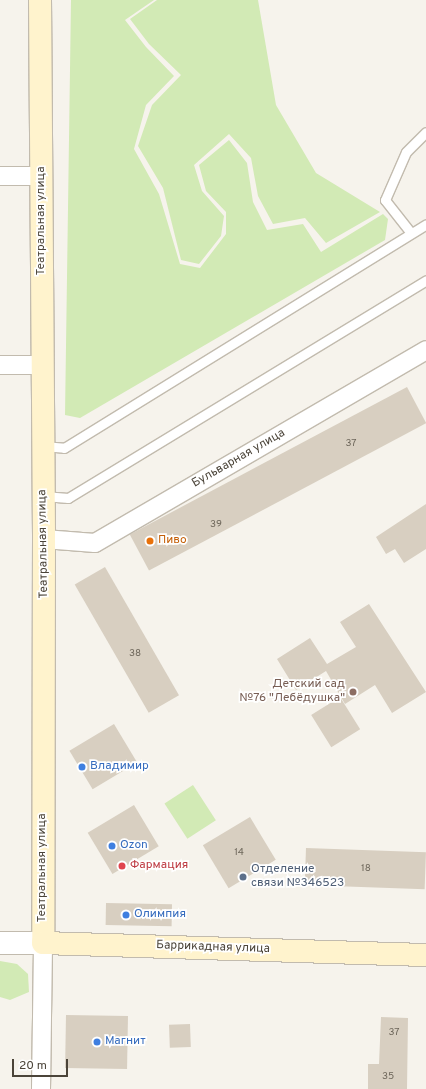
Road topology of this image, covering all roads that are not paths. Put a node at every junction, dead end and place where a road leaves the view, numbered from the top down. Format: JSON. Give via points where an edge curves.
{"nodes":[{"id":1,"x":40,"y":0,"type":"edge"},
{"id":2,"x":426,"y":132,"type":"edge"},
{"id":3,"x":0,"y":176,"type":"edge"},
{"id":4,"x":43,"y":176,"type":"junction"},
{"id":5,"x":426,"y":224,"type":"edge"},
{"id":6,"x":411,"y":233,"type":"junction"},
{"id":7,"x":426,"y":280,"type":"edge"},
{"id":8,"x":426,"y":350,"type":"edge"},
{"id":9,"x":0,"y":365,"type":"edge"},
{"id":10,"x":42,"y":365,"type":"junction"},
{"id":11,"x":43,"y":446,"type":"junction"},
{"id":12,"x":43,"y":495,"type":"junction"},
{"id":13,"x":44,"y":539,"type":"junction"},
{"id":14,"x":0,"y":943,"type":"edge"},
{"id":15,"x":43,"y":943,"type":"junction"},
{"id":16,"x":426,"y":955,"type":"edge"},
{"id":17,"x":41,"y":1089,"type":"edge"}],
"edges":[{"from":1,"to":4,"type":"main road","name":"Театральная улица"},
{"from":2,"to":6,"type":"lane","via":[[406,152],[385,200]]},
{"from":3,"to":4,"type":"street"},
{"from":4,"to":10,"type":"main road","name":"Театральная улица"},
{"from":5,"to":6,"type":"lane"},
{"from":6,"to":11,"type":"lane","via":[[64,448]]},
{"from":7,"to":12,"type":"lane","via":[[68,498]]},
{"from":8,"to":13,"type":"street","name":"Бульварная улица","via":[[95,543]]},
{"from":9,"to":10,"type":"street"},
{"from":10,"to":11,"type":"main road","name":"Театральная улица"},
{"from":11,"to":12,"type":"main road","name":"Театральная улица"},
{"from":12,"to":13,"type":"main road","name":"Театральная улица"},
{"from":13,"to":15,"type":"main road","name":"Театральная улица"},
{"from":14,"to":15,"type":"street","name":"Баррикадная улица"},
{"from":15,"to":16,"type":"main road","name":"Баррикадная улица"},
{"from":15,"to":17,"type":"street","name":"Театральная улица"}]}
